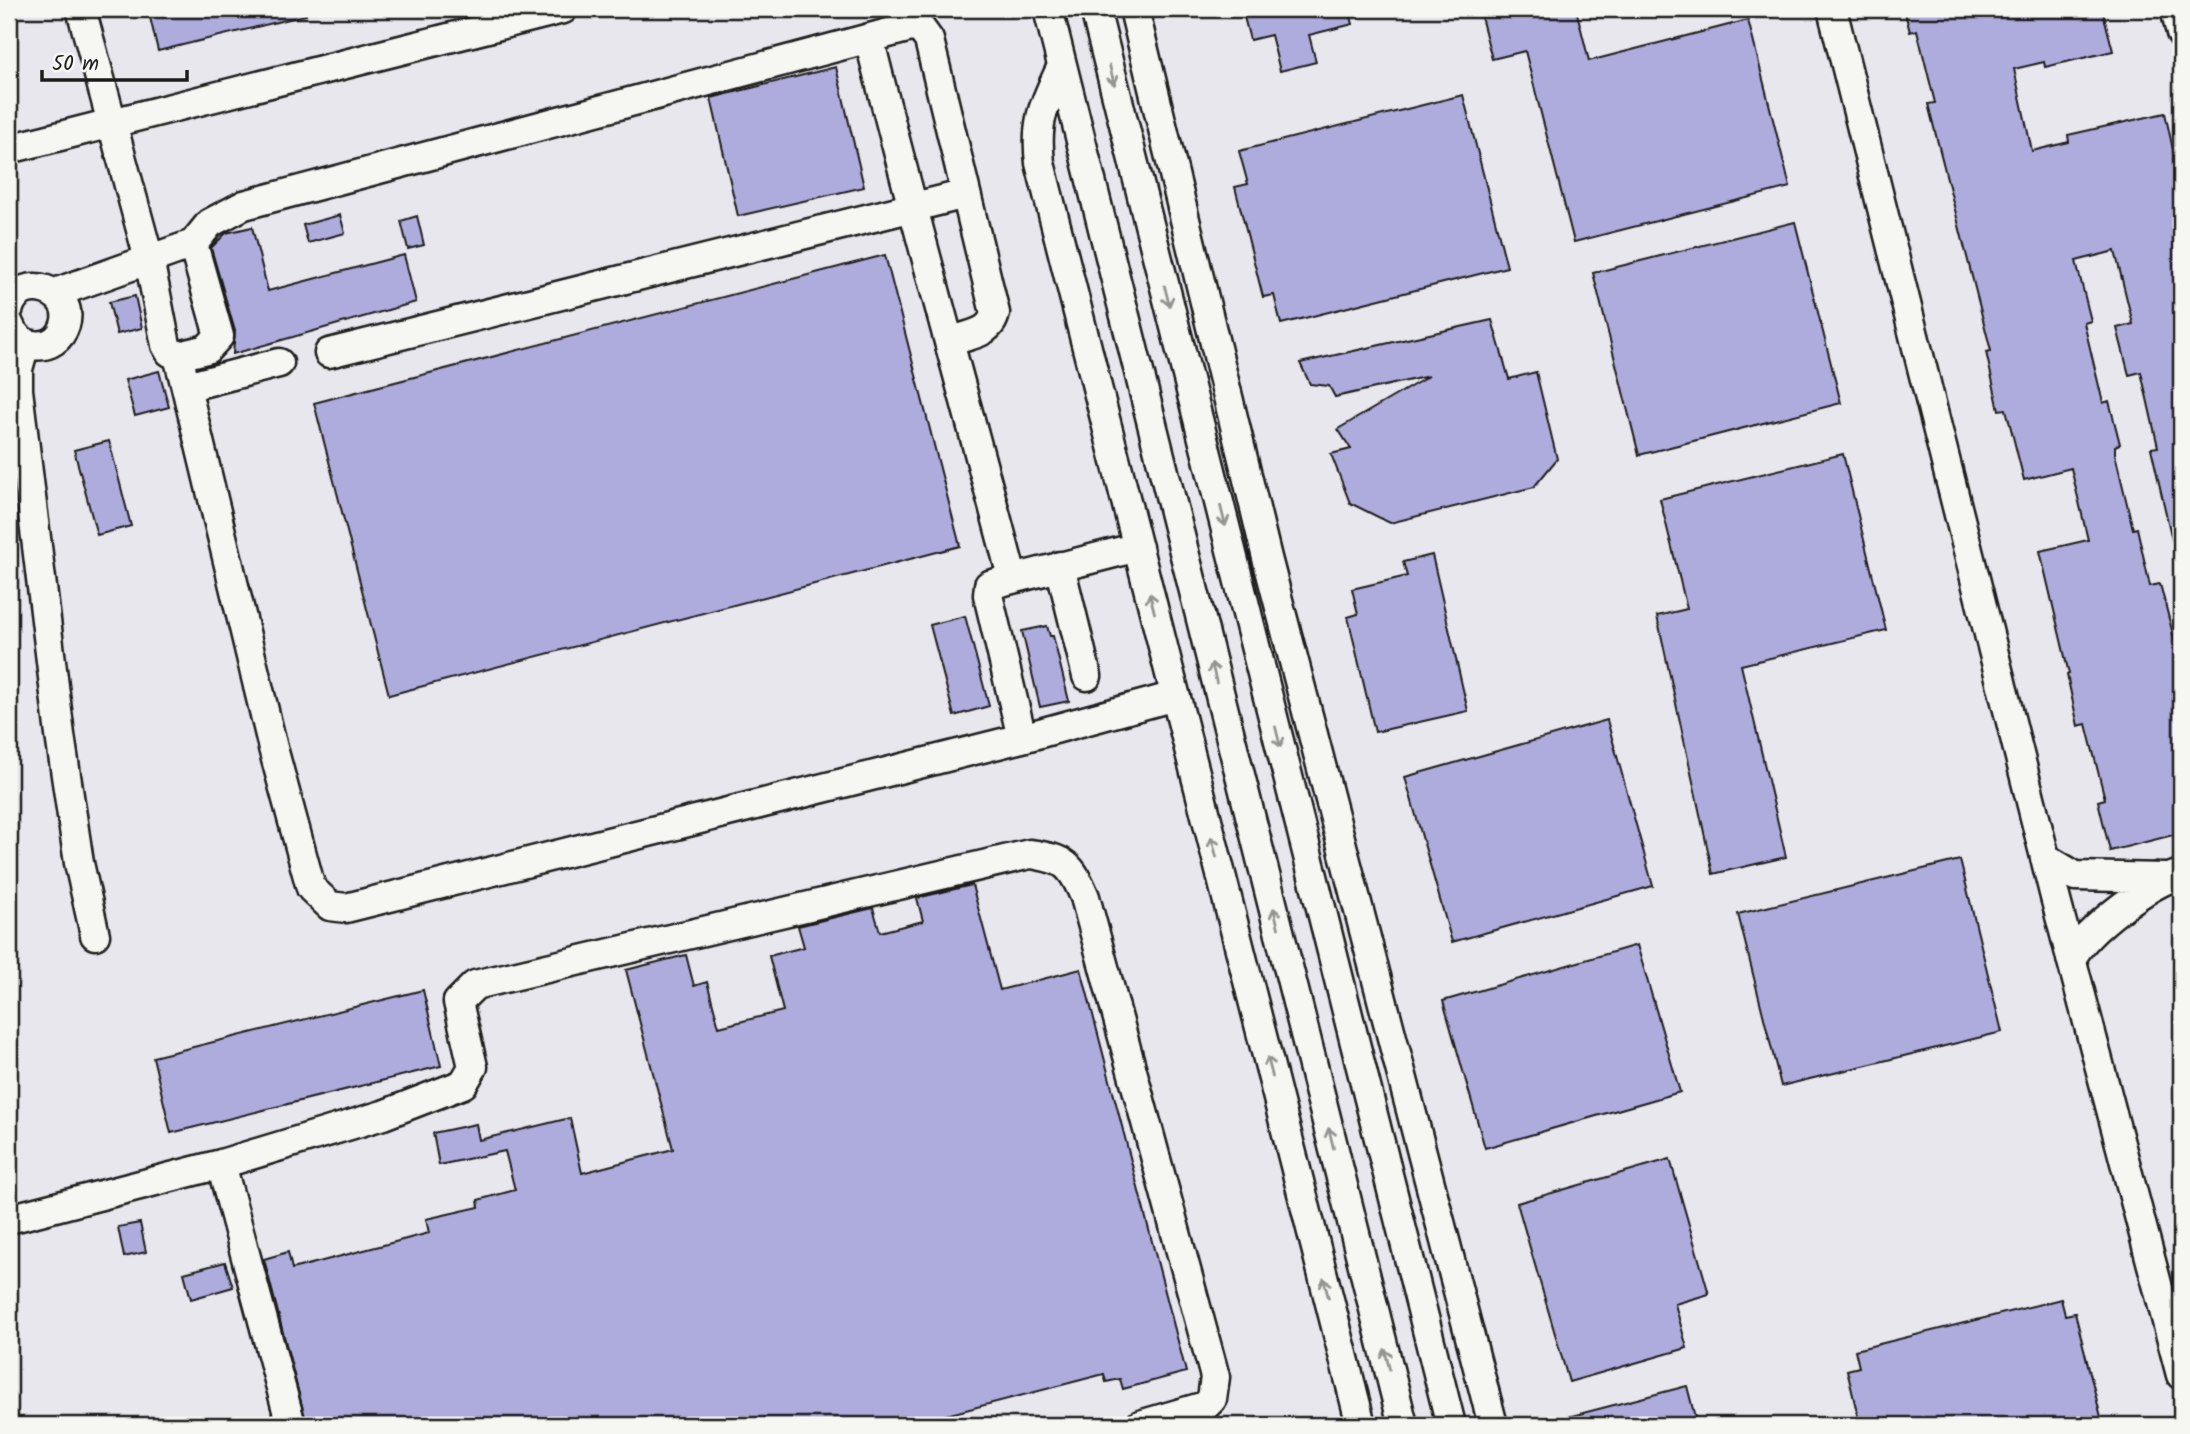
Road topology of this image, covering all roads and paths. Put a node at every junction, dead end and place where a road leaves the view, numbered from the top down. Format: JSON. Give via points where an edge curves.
{"nodes":[{"id":1,"x":81,"y":9,"type":"edge"},
{"id":2,"x":563,"y":9,"type":"edge"},
{"id":3,"x":1048,"y":9,"type":"edge"},
{"id":4,"x":1095,"y":9,"type":"edge"},
{"id":5,"x":1134,"y":9,"type":"edge"},
{"id":6,"x":1832,"y":9,"type":"edge"},
{"id":7,"x":2175,"y":9,"type":"edge"},
{"id":8,"x":2181,"y":33,"type":"edge"},
{"id":9,"x":869,"y":38,"type":"junction"},
{"id":10,"x":1062,"y":66,"type":"junction"},
{"id":11,"x":110,"y":125,"type":"junction"},
{"id":12,"x":9,"y":149,"type":"edge"},
{"id":13,"x":967,"y":194,"type":"junction"},
{"id":14,"x":911,"y":208,"type":"junction"},
{"id":15,"x":193,"y":244,"type":"junction"},
{"id":16,"x":149,"y":259,"type":"junction"},
{"id":17,"x":55,"y":293,"type":"junction"},
{"id":18,"x":9,"y":309,"type":"edge"},
{"id":19,"x":17,"y":334,"type":"edge"},
{"id":20,"x":950,"y":341,"type":"junction"},
{"id":21,"x":329,"y":353,"type":"dead end"},
{"id":22,"x":178,"y":356,"type":"junction"},
{"id":23,"x":279,"y":363,"type":"dead end"},
{"id":24,"x":186,"y":387,"type":"junction"},
{"id":25,"x":1138,"y":547,"type":"junction"},
{"id":26,"x":1060,"y":566,"type":"junction"},
{"id":27,"x":1012,"y":577,"type":"junction"},
{"id":28,"x":1087,"y":676,"type":"dead end"},
{"id":29,"x":1175,"y":696,"type":"junction"},
{"id":30,"x":1022,"y":738,"type":"junction"},
{"id":31,"x":2045,"y":859,"type":"junction"},
{"id":32,"x":2173,"y":876,"type":"edge"},
{"id":33,"x":95,"y":935,"type":"dead end"},
{"id":34,"x":2071,"y":959,"type":"junction"},
{"id":35,"x":221,"y":1164,"type":"junction"},
{"id":36,"x":9,"y":1219,"type":"edge"},
{"id":37,"x":2181,"y":1375,"type":"edge"},
{"id":38,"x":1157,"y":1423,"type":"edge"},
{"id":39,"x":291,"y":1425,"type":"edge"},
{"id":40,"x":1361,"y":1425,"type":"edge"},
{"id":41,"x":1403,"y":1425,"type":"edge"},
{"id":42,"x":1451,"y":1425,"type":"edge"},
{"id":43,"x":1493,"y":1425,"type":"edge"}],
"edges":[{"from":1,"to":11,"type":"street"},
{"from":2,"to":11,"type":"street"},
{"from":3,"to":10,"type":"street"},
{"from":4,"to":42,"type":"street","one_way":true},
{"from":5,"to":43,"type":"street","via":[[1267,558]]},
{"from":6,"to":31,"type":"street"},
{"from":7,"to":8,"type":"street"},
{"from":9,"to":13,"type":"street","via":[[911,27],[921,29],[929,40]]},
{"from":9,"to":14,"type":"street"},
{"from":9,"to":15,"type":"street","via":[[244,205],[210,223]]},
{"from":10,"to":25,"type":"street","via":[[1037,131],[1040,163]]},
{"from":41,"to":10,"type":"street","one_way":true},
{"from":11,"to":12,"type":"street"},
{"from":11,"to":16,"type":"street"},
{"from":13,"to":14,"type":"street"},
{"from":13,"to":20,"type":"street","via":[[995,313],[986,330]]},
{"from":14,"to":20,"type":"street"},
{"from":14,"to":21,"type":"street"},
{"from":15,"to":16,"type":"street"},
{"from":15,"to":22,"type":"street","via":[[219,336],[207,349]]},
{"from":16,"to":17,"type":"street"},
{"from":16,"to":22,"type":"street","via":[[166,345]]},
{"from":17,"to":18,"type":"street","via":[[40,286],[23,289]]},
{"from":17,"to":19,"type":"street","via":[[65,307],[66,324],[57,339],[42,346]]},
{"from":19,"to":33,"type":"street","via":[[18,390],[62,748]]},
{"from":20,"to":27,"type":"street"},
{"from":22,"to":24,"type":"street"},
{"from":23,"to":24,"type":"street"},
{"from":24,"to":30,"type":"street","via":[[311,888],[330,906],[346,908]]},
{"from":25,"to":26,"type":"street"},
{"from":29,"to":25,"type":"street","one_way":true},
{"from":26,"to":27,"type":"street"},
{"from":26,"to":28,"type":"street"},
{"from":27,"to":30,"type":"street","via":[[989,585],[988,595]]},
{"from":29,"to":30,"type":"street"},
{"from":40,"to":29,"type":"street","one_way":true},
{"from":31,"to":32,"type":"street","via":[[2075,876]]},
{"from":31,"to":34,"type":"street"},
{"from":32,"to":34,"type":"street","via":[[2103,921],[2080,942]]},
{"from":34,"to":37,"type":"street"},
{"from":35,"to":36,"type":"street"},
{"from":35,"to":38,"type":"street","via":[[383,1115],[463,1084],[473,1056],[458,1002],[475,985],[1030,854],[1055,857],[1073,870],[1085,897],[1215,1377],[1212,1399],[1205,1406]]},
{"from":35,"to":39,"type":"street"}]}
